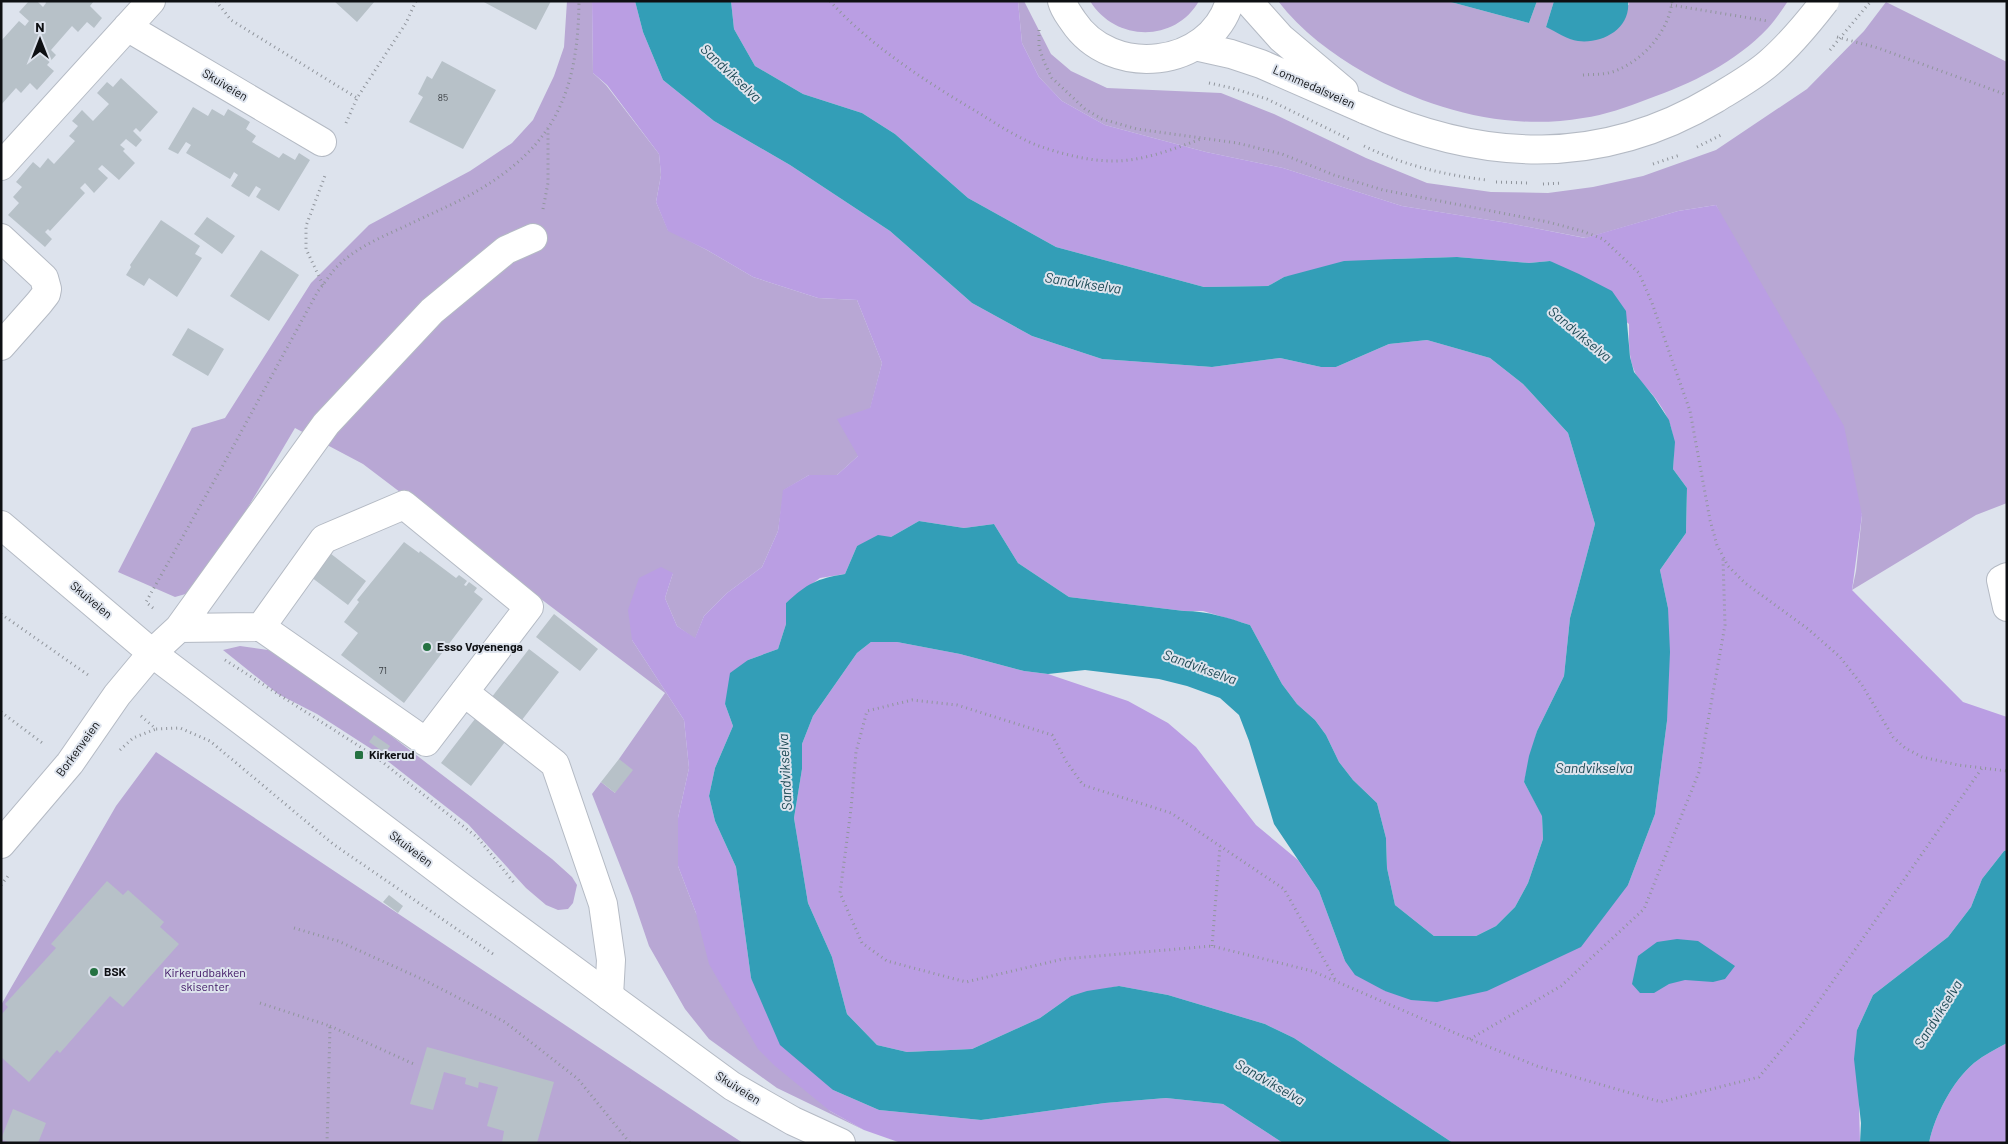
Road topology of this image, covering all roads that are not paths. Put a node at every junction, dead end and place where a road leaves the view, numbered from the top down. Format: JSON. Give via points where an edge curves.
{"nodes":[{"id":1,"x":150,"y":1,"type":"edge"},
{"id":2,"x":1062,"y":1,"type":"edge"},
{"id":3,"x":1230,"y":1,"type":"edge"},
{"id":4,"x":1825,"y":1,"type":"edge"},
{"id":5,"x":1252,"y":7,"type":"edge"},
{"id":6,"x":127,"y":27,"type":"junction"},
{"id":7,"x":1195,"y":46,"type":"junction"},
{"id":8,"x":1366,"y":110,"type":"junction"},
{"id":9,"x":331,"y":146,"type":"road end"},
{"id":10,"x":1,"y":166,"type":"edge"},
{"id":11,"x":1,"y":238,"type":"edge"},
{"id":12,"x":533,"y":238,"type":"road end"},
{"id":13,"x":1,"y":346,"type":"edge"},
{"id":14,"x":1,"y":525,"type":"edge"},
{"id":15,"x":2004,"y":579,"type":"edge"},
{"id":16,"x":2007,"y":607,"type":"edge"},
{"id":17,"x":261,"y":626,"type":"junction"},
{"id":18,"x":179,"y":628,"type":"junction"},
{"id":19,"x":152,"y":653,"type":"junction"},
{"id":20,"x":464,"y":692,"type":"junction"},
{"id":21,"x":1,"y":844,"type":"edge"},
{"id":22,"x":608,"y":996,"type":"junction"},
{"id":23,"x":841,"y":1143,"type":"edge"}],
"edges":[{"from":1,"to":6,"type":"main road"},
{"from":2,"to":7,"type":"main road","via":[[1080,32],[1105,50],[1134,60],[1166,58]]},
{"from":3,"to":7,"type":"main road","via":[[1214,30]]},
{"from":4,"to":8,"type":"main road","bridge":true,"via":[[1768,64],[1734,88],[1695,111],[1656,128],[1615,140],[1547,150],[1508,149],[1463,143],[1425,133]]},
{"from":5,"to":8,"type":"main road","name":"Lommedalsveien","via":[[1282,38]]},
{"from":6,"to":9,"type":"main road","name":"Skuiveien"},
{"from":6,"to":10,"type":"main road"},
{"from":7,"to":8,"type":"main road","name":"Lommedalsveien","via":[[1231,54],[1279,71]]},
{"from":11,"to":13,"type":"main road","via":[[44,278],[47,289]]},
{"from":12,"to":18,"type":"main road","name":"Borkenveien","via":[[506,250],[432,311],[326,424]]},
{"from":14,"to":19,"type":"main road","name":"Skuiveien"},
{"from":15,"to":16,"type":"main road"},
{"from":17,"to":18,"type":"main road"},
{"from":17,"to":20,"type":"main road","via":[[426,742]]},
{"from":17,"to":20,"type":"main road","via":[[324,539],[404,505],[529,607]]},
{"from":18,"to":19,"type":"main road","name":"Borkenveien"},
{"from":19,"to":21,"type":"main road","name":"Borkenveien","via":[[117,695],[70,763]]},
{"from":19,"to":22,"type":"main road","name":"Skuiveien"},
{"from":20,"to":22,"type":"main road","via":[[555,764],[603,904],[612,960]]},
{"from":22,"to":23,"type":"main road","name":"Skuiveien","via":[[732,1086],[793,1121]]}]}
